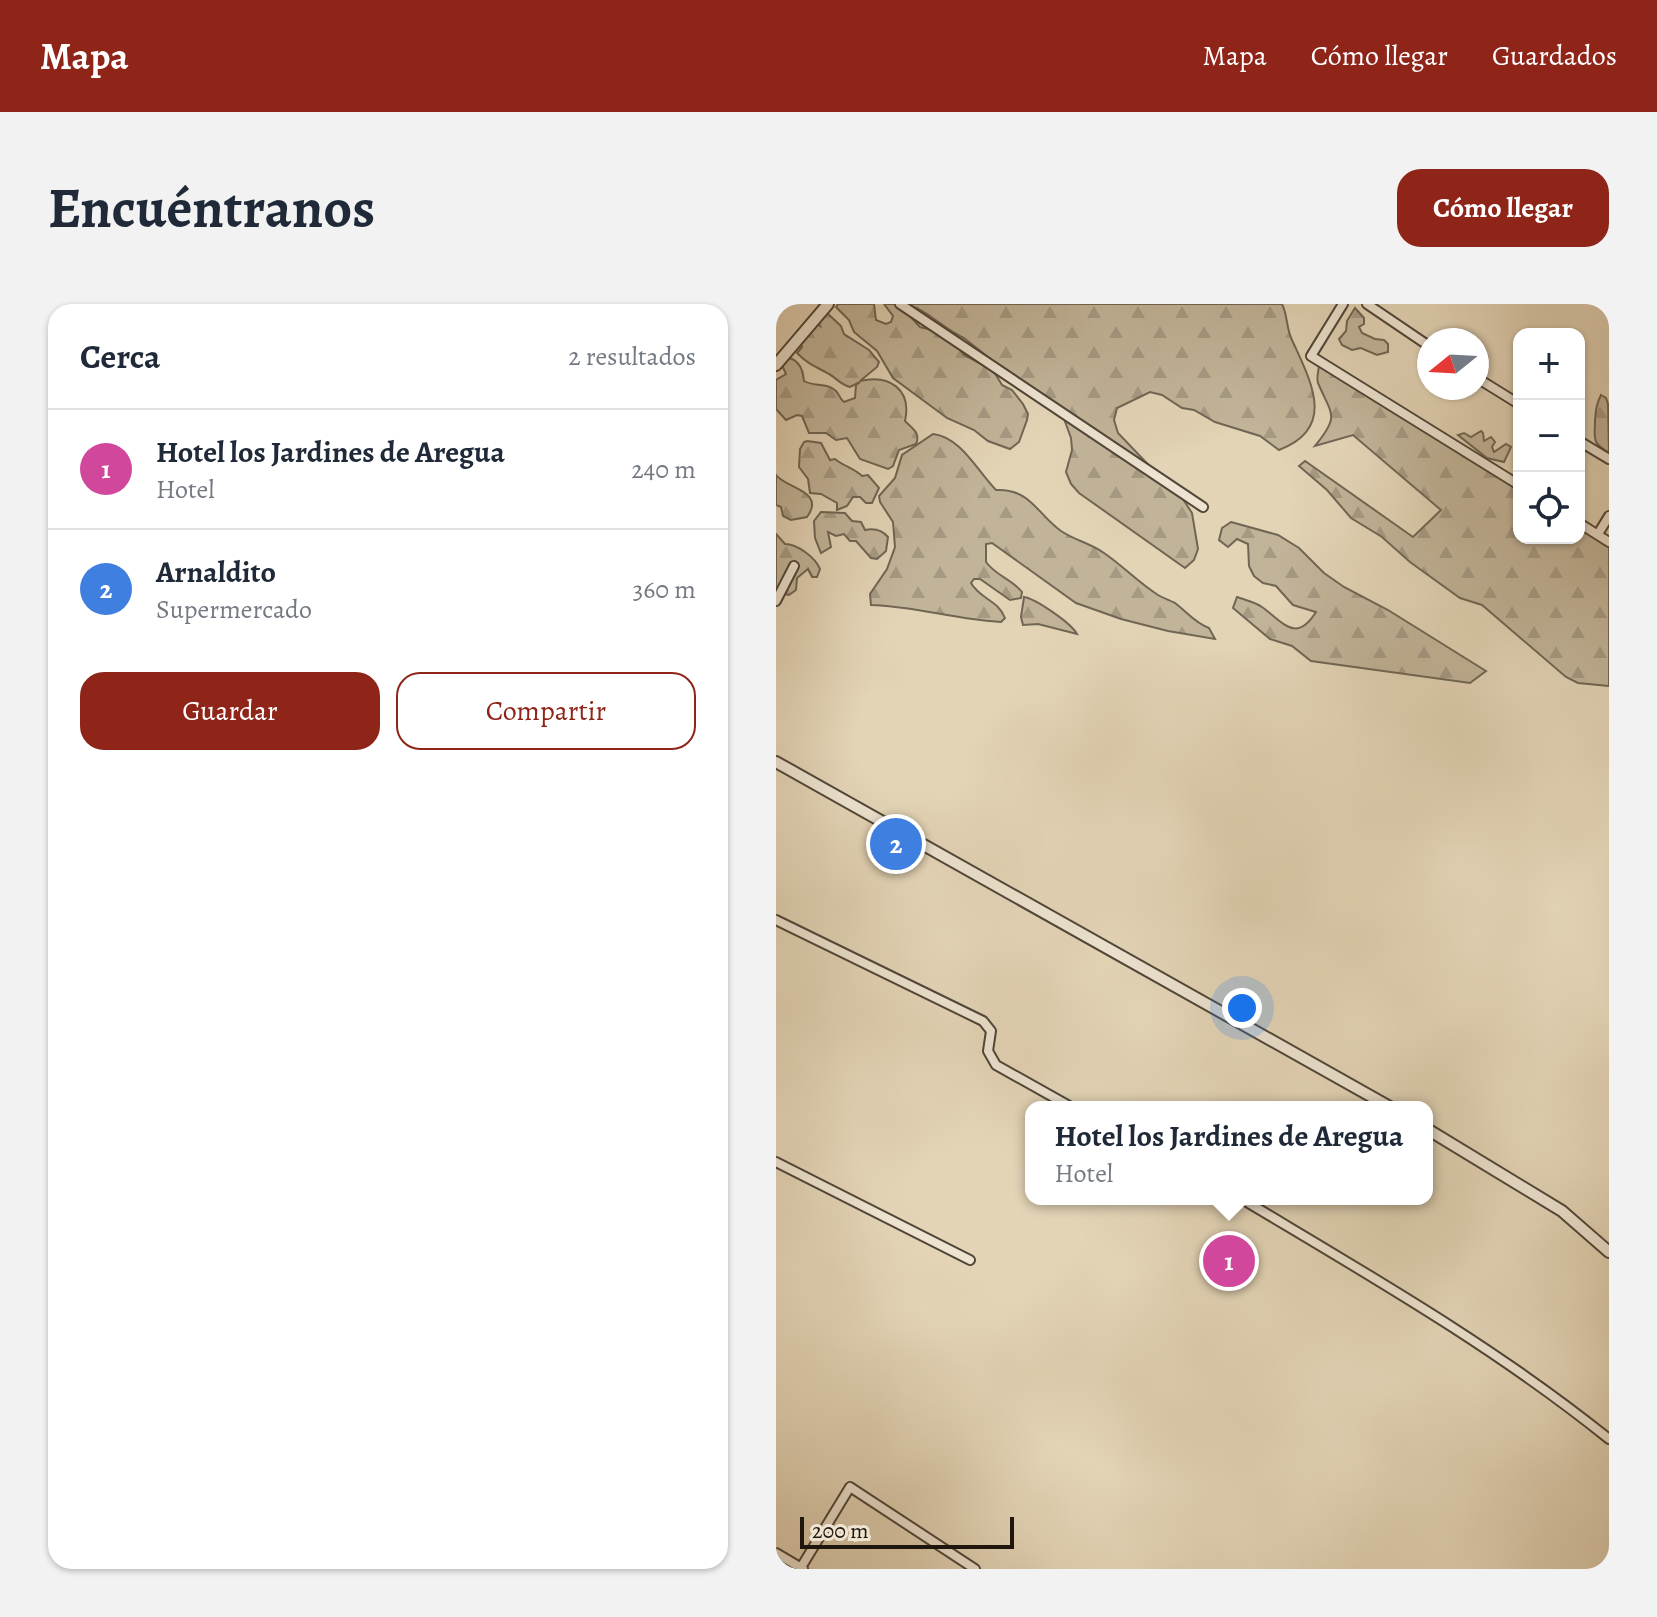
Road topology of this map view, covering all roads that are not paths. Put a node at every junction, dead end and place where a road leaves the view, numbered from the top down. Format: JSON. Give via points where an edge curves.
{"nodes":[{"id":1,"x":828,"y":304,"type":"edge"},
{"id":2,"x":900,"y":304,"type":"edge"},
{"id":3,"x":1343,"y":304,"type":"edge"},
{"id":4,"x":1367,"y":304,"type":"edge"},
{"id":5,"x":1417,"y":338,"type":"edge"},
{"id":6,"x":776,"y":365,"type":"edge"},
{"id":7,"x":1489,"y":385,"type":"edge"},
{"id":8,"x":1513,"y":400,"type":"edge"},
{"id":9,"x":1585,"y":445,"type":"edge"},
{"id":10,"x":1609,"y":459,"type":"edge"},
{"id":11,"x":1513,"y":481,"type":"edge"},
{"id":12,"x":1203,"y":507,"type":"dead end"},
{"id":13,"x":1609,"y":516,"type":"edge"},
{"id":14,"x":1585,"y":526,"type":"edge"},
{"id":15,"x":1598,"y":534,"type":"junction"},
{"id":16,"x":1609,"y":542,"type":"edge"},
{"id":17,"x":794,"y":566,"type":"dead end"},
{"id":18,"x":776,"y":601,"type":"edge"},
{"id":19,"x":776,"y":762,"type":"edge"},
{"id":20,"x":776,"y":920,"type":"edge"},
{"id":21,"x":1060,"y":1101,"type":"edge"},
{"id":22,"x":1379,"y":1101,"type":"edge"},
{"id":23,"x":1433,"y":1133,"type":"edge"},
{"id":24,"x":776,"y":1162,"type":"edge"},
{"id":25,"x":1252,"y":1205,"type":"edge"},
{"id":26,"x":1609,"y":1252,"type":"edge"},
{"id":27,"x":970,"y":1260,"type":"dead end"},
{"id":28,"x":1609,"y":1439,"type":"edge"},
{"id":29,"x":776,"y":1553,"type":"edge"},
{"id":30,"x":802,"y":1569,"type":"edge"},
{"id":31,"x":975,"y":1569,"type":"edge"}],
"edges":[{"from":1,"to":6,"type":"street"},
{"from":2,"to":12,"type":"street"},
{"from":3,"to":11,"type":"street","via":[[1311,356]]},
{"from":4,"to":5,"type":"street"},
{"from":7,"to":8,"type":"street"},
{"from":9,"to":10,"type":"street"},
{"from":13,"to":15,"type":"street"},
{"from":14,"to":15,"type":"street"},
{"from":15,"to":16,"type":"street"},
{"from":17,"to":18,"type":"street"},
{"from":19,"to":22,"type":"street"},
{"from":20,"to":21,"type":"street","via":[[983,1021],[991,1031],[988,1051],[996,1065]]},
{"from":23,"to":26,"type":"street","via":[[1562,1211]]},
{"from":24,"to":27,"type":"street"},
{"from":25,"to":28,"type":"street","via":[[1418,1305]]},
{"from":29,"to":30,"type":"street"},
{"from":30,"to":31,"type":"street","via":[[850,1487]]}]}
